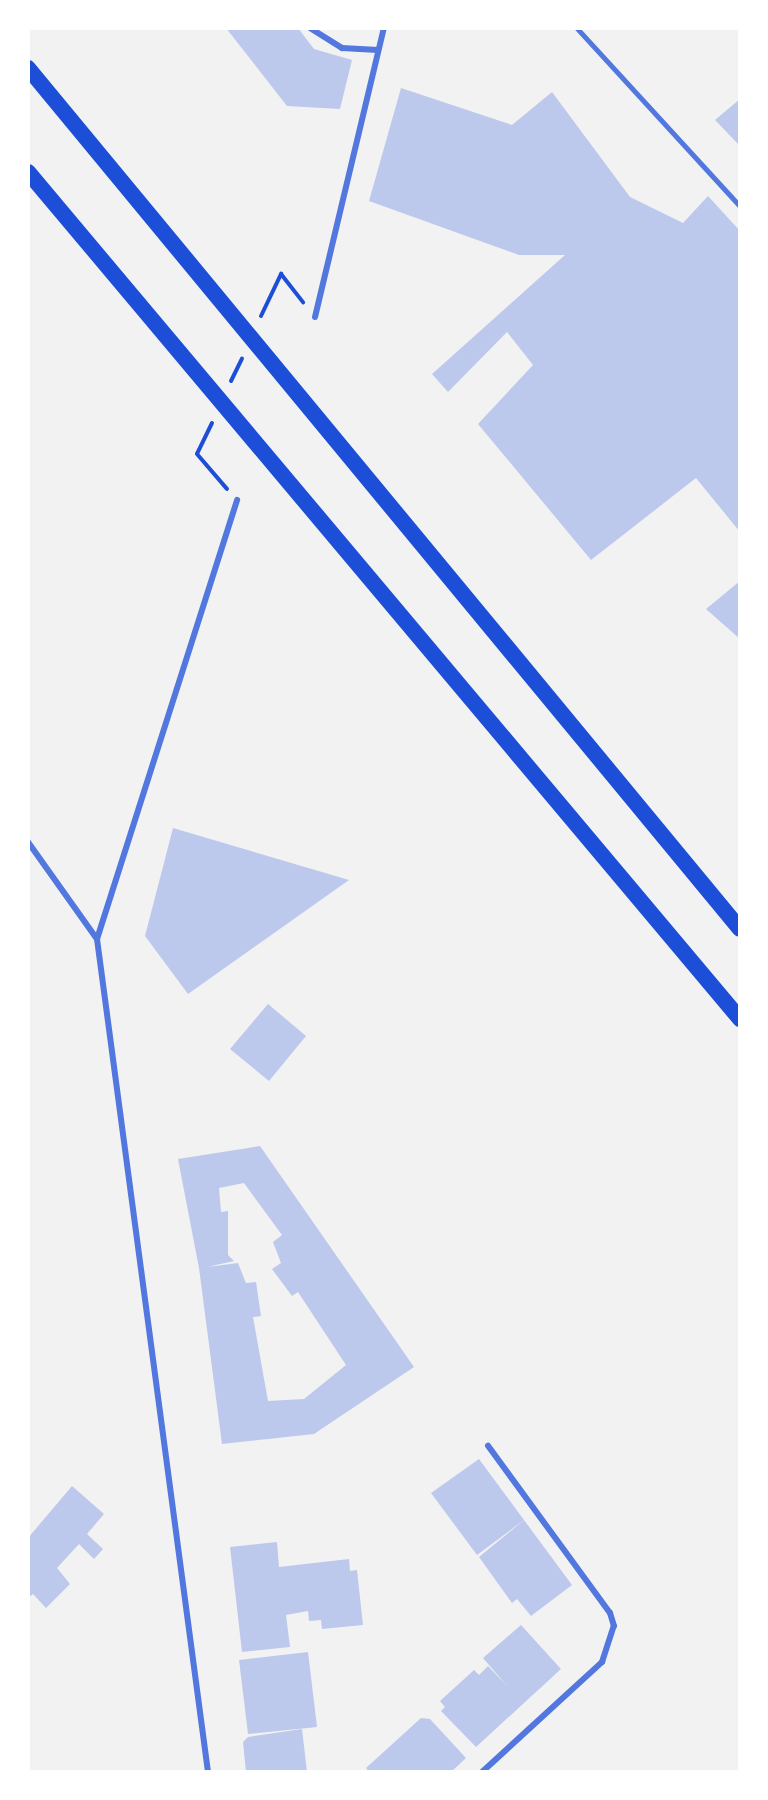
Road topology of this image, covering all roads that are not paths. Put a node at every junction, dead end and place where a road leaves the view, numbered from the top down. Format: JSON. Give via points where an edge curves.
{"nodes":[{"id":1,"x":310,"y":28,"type":"edge"},
{"id":2,"x":384,"y":28,"type":"edge"},
{"id":3,"x":577,"y":28,"type":"edge"},
{"id":4,"x":378,"y":50,"type":"junction"},
{"id":5,"x":28,"y":68,"type":"edge"},
{"id":6,"x":28,"y":172,"type":"edge"},
{"id":7,"x":740,"y":206,"type":"edge"},
{"id":8,"x":315,"y":317,"type":"road end"},
{"id":9,"x":237,"y":500,"type":"road end"},
{"id":10,"x":28,"y":842,"type":"edge"},
{"id":11,"x":740,"y":930,"type":"edge"},
{"id":12,"x":97,"y":939,"type":"junction"},
{"id":13,"x":740,"y":1019,"type":"edge"},
{"id":14,"x":488,"y":1446,"type":"dead end"},
{"id":15,"x":208,"y":1772,"type":"edge"},
{"id":16,"x":482,"y":1772,"type":"edge"}],
"edges":[{"from":1,"to":4,"type":"street","via":[[342,48]]},
{"from":2,"to":4,"type":"street"},
{"from":3,"to":7,"type":"lane"},
{"from":4,"to":8,"type":"street"},
{"from":5,"to":11,"type":"highway"},
{"from":6,"to":13,"type":"highway"},
{"from":9,"to":12,"type":"street"},
{"from":10,"to":12,"type":"street"},
{"from":12,"to":15,"type":"street"},
{"from":14,"to":16,"type":"street","via":[[610,1613],[614,1626],[602,1662]]}]}
